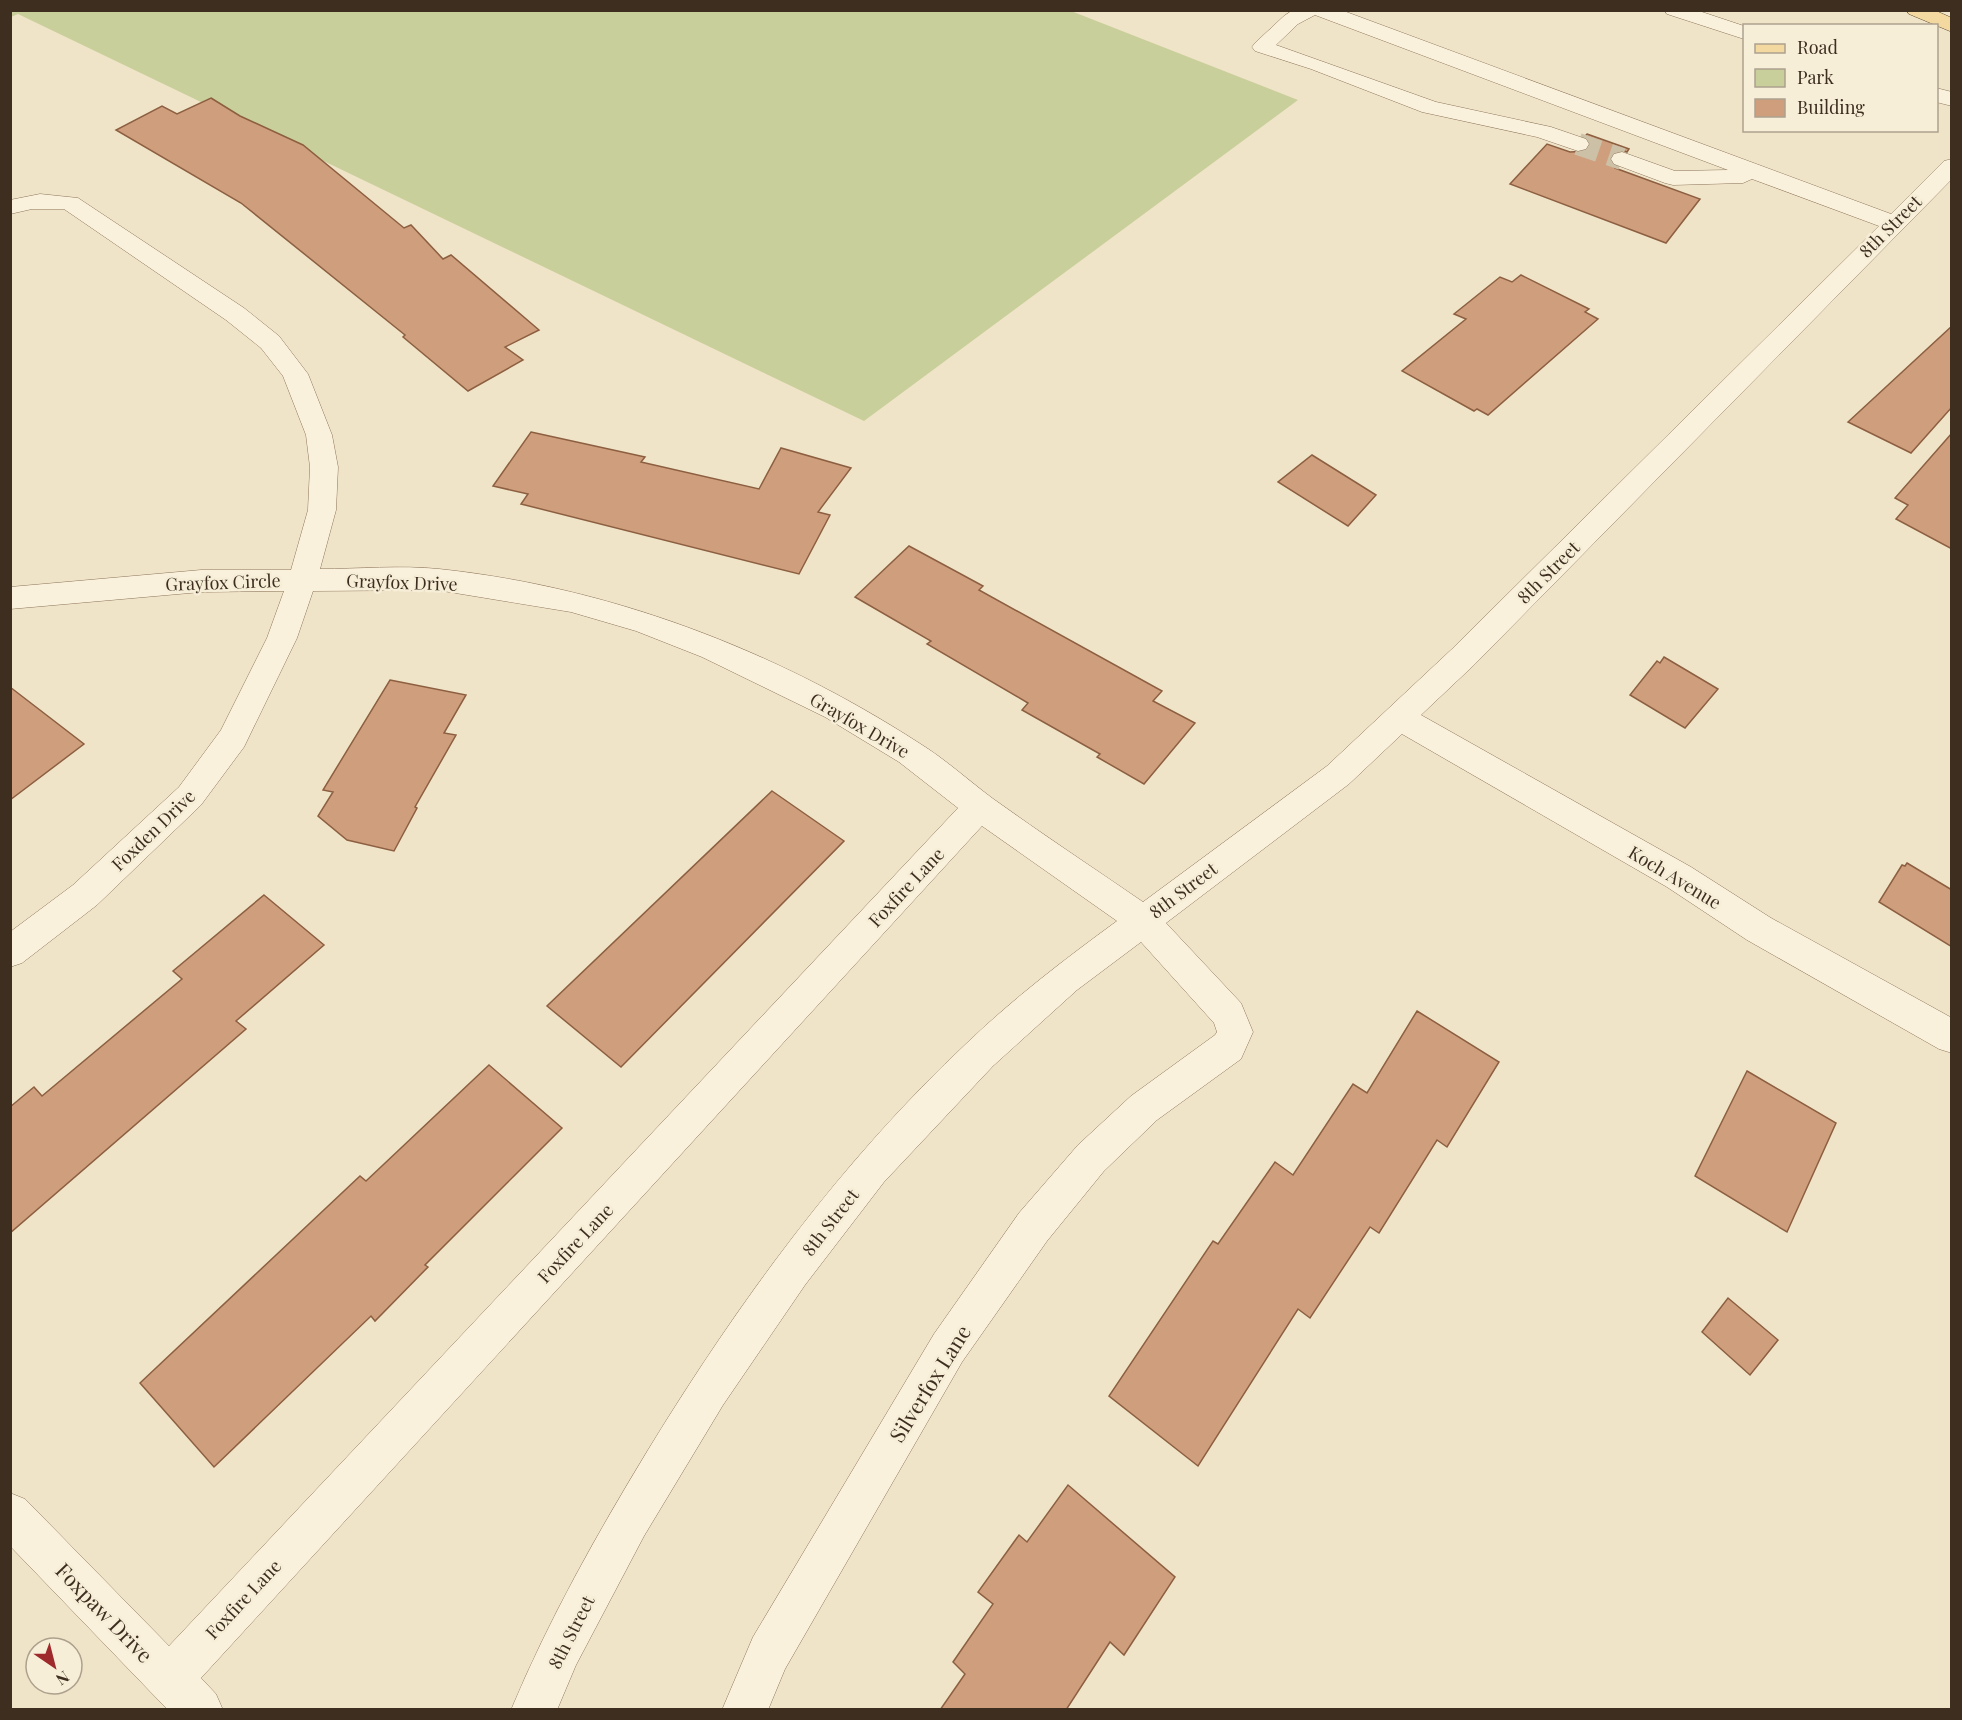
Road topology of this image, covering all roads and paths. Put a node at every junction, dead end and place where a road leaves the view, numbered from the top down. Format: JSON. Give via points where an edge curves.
{"nodes":[{"id":1,"x":1309,"y":10,"type":"edge"},
{"id":2,"x":1321,"y":10,"type":"edge"},
{"id":3,"x":1674,"y":10,"type":"edge"},
{"id":4,"x":1916,"y":10,"type":"edge"},
{"id":5,"x":1952,"y":26,"type":"edge"},
{"id":6,"x":1743,"y":33,"type":"edge"},
{"id":7,"x":1578,"y":144,"type":"tunnel mouth"},
{"id":8,"x":1622,"y":159,"type":"tunnel mouth"},
{"id":9,"x":1952,"y":166,"type":"edge"},
{"id":10,"x":1763,"y":176,"type":"junction"},
{"id":11,"x":10,"y":207,"type":"edge"},
{"id":12,"x":1894,"y":223,"type":"junction"},
{"id":13,"x":303,"y":579,"type":"junction"},
{"id":14,"x":10,"y":598,"type":"edge"},
{"id":15,"x":1398,"y":717,"type":"junction"},
{"id":16,"x":980,"y":807,"type":"junction"},
{"id":17,"x":1142,"y":920,"type":"junction"},
{"id":18,"x":10,"y":952,"type":"edge"},
{"id":19,"x":1952,"y":1037,"type":"edge"},
{"id":20,"x":1164,"y":1094,"type":"joint"},
{"id":21,"x":10,"y":1514,"type":"edge"},
{"id":22,"x":169,"y":1679,"type":"junction"},
{"id":23,"x":200,"y":1710,"type":"edge"},
{"id":24,"x":534,"y":1710,"type":"edge"},
{"id":25,"x":745,"y":1710,"type":"edge"}],
"edges":[{"from":1,"to":7,"type":"street","via":[[1262,47],[1430,107],[1543,132]]},
{"from":2,"to":10,"type":"street"},
{"from":3,"to":6,"type":"street"},
{"from":4,"to":5,"type":"main road"},
{"from":8,"to":10,"type":"street","via":[[1673,178]]},
{"from":9,"to":12,"type":"street","name":"8th Street"},
{"from":10,"to":12,"type":"street"},
{"from":11,"to":13,"type":"street","name":"Grayfox Circle","via":[[37,201],[70,203],[270,342],[295,374],[319,435],[324,467],[322,510]]},
{"from":12,"to":15,"type":"street","name":"8th Street","via":[[1463,657]]},
{"from":13,"to":14,"type":"street","name":"Grayfox Circle","via":[[201,581]]},
{"from":13,"to":16,"type":"street","name":"Grayfox Drive","via":[[437,579],[571,601],[645,623],[713,649],[836,708],[910,753]]},
{"from":13,"to":18,"type":"street","name":"Foxden Drive","via":[[282,639],[232,738],[190,796],[85,895]]},
{"from":15,"to":17,"type":"street","name":"8th Street","via":[[1338,775]]},
{"from":15,"to":19,"type":"street","name":"Koch Avenue","via":[[1679,877],[1758,929]]},
{"from":16,"to":17,"type":"street","name":"Grayfox Drive"},
{"from":16,"to":22,"type":"street","name":"Foxfire Lane"},
{"from":17,"to":20,"type":"street","name":"Grayfox Drive","via":[[1229,1014],[1235,1032],[1228,1047]]},
{"from":17,"to":24,"type":"street","name":"8th Street","via":[[1065,979],[980,1054],[871,1169],[791,1271],[708,1390],[629,1521],[560,1649]]},
{"from":20,"to":25,"type":"street","name":"Silverfox Lane","via":[[1091,1158],[1033,1227],[948,1348],[769,1653]]},
{"from":21,"to":22,"type":"street","name":"Foxpaw Drive"},
{"from":22,"to":23,"type":"street","name":"Foxpaw Drive"}]}
